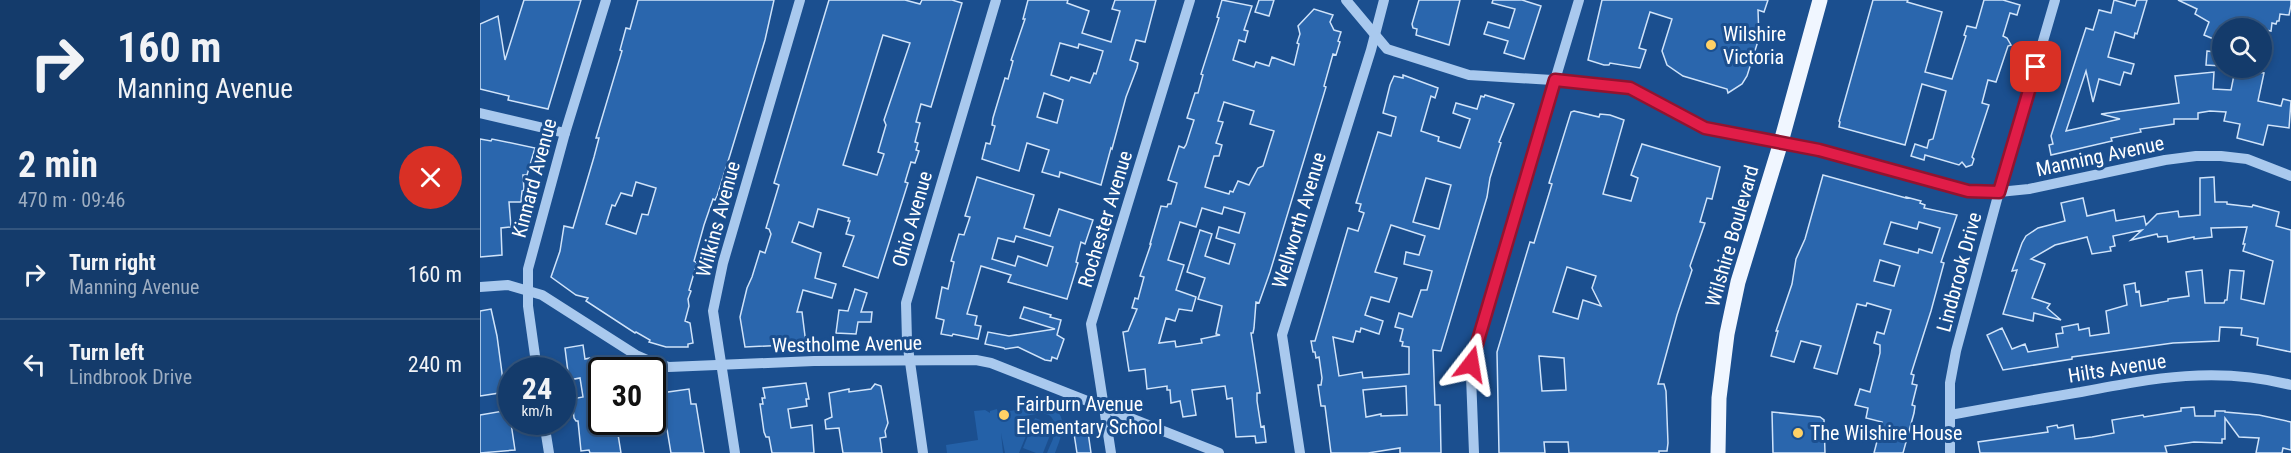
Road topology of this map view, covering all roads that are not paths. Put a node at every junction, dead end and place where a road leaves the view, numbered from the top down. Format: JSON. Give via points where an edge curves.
{"nodes":[{"id":1,"x":606,"y":0,"type":"edge"},
{"id":2,"x":800,"y":0,"type":"edge"},
{"id":3,"x":996,"y":0,"type":"edge"},
{"id":4,"x":1190,"y":0,"type":"edge"},
{"id":5,"x":1346,"y":0,"type":"edge"},
{"id":6,"x":1384,"y":0,"type":"edge"},
{"id":7,"x":1579,"y":0,"type":"edge"},
{"id":8,"x":1820,"y":0,"type":"edge"},
{"id":9,"x":2055,"y":0,"type":"edge"},
{"id":10,"x":1375,"y":35,"type":"junction"},
{"id":11,"x":1555,"y":80,"type":"junction"},
{"id":12,"x":480,"y":113,"type":"edge"},
{"id":13,"x":565,"y":133,"type":"junction"},
{"id":14,"x":1781,"y":142,"type":"junction"},
{"id":15,"x":2291,"y":176,"type":"edge"},
{"id":16,"x":1999,"y":192,"type":"junction"},
{"id":17,"x":480,"y":287,"type":"edge"},
{"id":18,"x":527,"y":289,"type":"junction"},
{"id":19,"x":535,"y":357,"type":"edge"},
{"id":20,"x":909,"y":360,"type":"junction"},
{"id":21,"x":721,"y":365,"type":"junction"},
{"id":22,"x":2291,"y":385,"type":"edge"},
{"id":23,"x":1104,"y":408,"type":"junction"},
{"id":24,"x":1950,"y":415,"type":"junction"},
{"id":25,"x":546,"y":435,"type":"edge"},
{"id":26,"x":549,"y":453,"type":"edge"},
{"id":27,"x":735,"y":453,"type":"edge"},
{"id":28,"x":923,"y":453,"type":"edge"},
{"id":29,"x":1111,"y":453,"type":"edge"},
{"id":30,"x":1219,"y":453,"type":"edge"},
{"id":31,"x":1300,"y":453,"type":"edge"},
{"id":32,"x":1474,"y":453,"type":"edge"},
{"id":33,"x":1718,"y":453,"type":"edge"},
{"id":34,"x":1950,"y":453,"type":"edge"}],
"edges":[{"from":1,"to":13,"type":"street","name":"Kinnard Avenue"},
{"from":2,"to":21,"type":"street","name":"Wilkins Avenue","via":[[723,264],[713,311]]},
{"from":3,"to":20,"type":"street","name":"Ohio Avenue","via":[[906,303]]},
{"from":4,"to":23,"type":"street","name":"Rochester Avenue","via":[[1091,324]]},
{"from":5,"to":10,"type":"street","name":"Manning Avenue"},
{"from":6,"to":10,"type":"street","name":"Wellworth Avenue"},
{"from":7,"to":11,"type":"street"},
{"from":8,"to":14,"type":"main road","name":"Wilshire Boulevard"},
{"from":9,"to":16,"type":"street","name":"Lindbrook Drive"},
{"from":10,"to":11,"type":"street","name":"Manning Avenue","via":[[1387,49],[1455,72]]},
{"from":10,"to":31,"type":"street","name":"Wellworth Avenue","via":[[1282,335]]},
{"from":11,"to":14,"type":"street","name":"Manning Avenue","via":[[1630,88],[1705,128]]},
{"from":11,"to":32,"type":"street","via":[[1473,353]]},
{"from":12,"to":13,"type":"street"},
{"from":13,"to":18,"type":"street","name":"Kinnard Avenue","via":[[528,269]]},
{"from":14,"to":16,"type":"street","name":"Manning Avenue","via":[[1968,191]]},
{"from":14,"to":33,"type":"main road","name":"Wilshire Boulevard","via":[[1738,282],[1727,334],[1718,404]]},
{"from":15,"to":16,"type":"street","name":"Manning Avenue","via":[[2247,159],[2196,156]]},
{"from":16,"to":24,"type":"street","name":"Lindbrook Drive","via":[[1956,351]]},
{"from":17,"to":18,"type":"street","name":"Westholme Avenue","via":[[507,285]]},
{"from":18,"to":19,"type":"street","name":"Kinnard Avenue"},
{"from":18,"to":21,"type":"street","name":"Westholme Avenue","via":[[652,362],[669,367]]},
{"from":20,"to":21,"type":"street","name":"Westholme Avenue"},
{"from":20,"to":23,"type":"street","name":"Westholme Avenue","via":[[992,363]]},
{"from":20,"to":28,"type":"street","name":"Ohio Avenue"},
{"from":21,"to":27,"type":"street","name":"Wilkins Avenue"},
{"from":22,"to":24,"type":"street","name":"Hilts Avenue","via":[[2249,377],[2166,376]]},
{"from":23,"to":29,"type":"street","name":"Rochester Avenue"},
{"from":23,"to":30,"type":"street","name":"Westholme Avenue"},
{"from":24,"to":34,"type":"street","name":"Lindbrook Drive"},
{"from":25,"to":26,"type":"street"}]}
